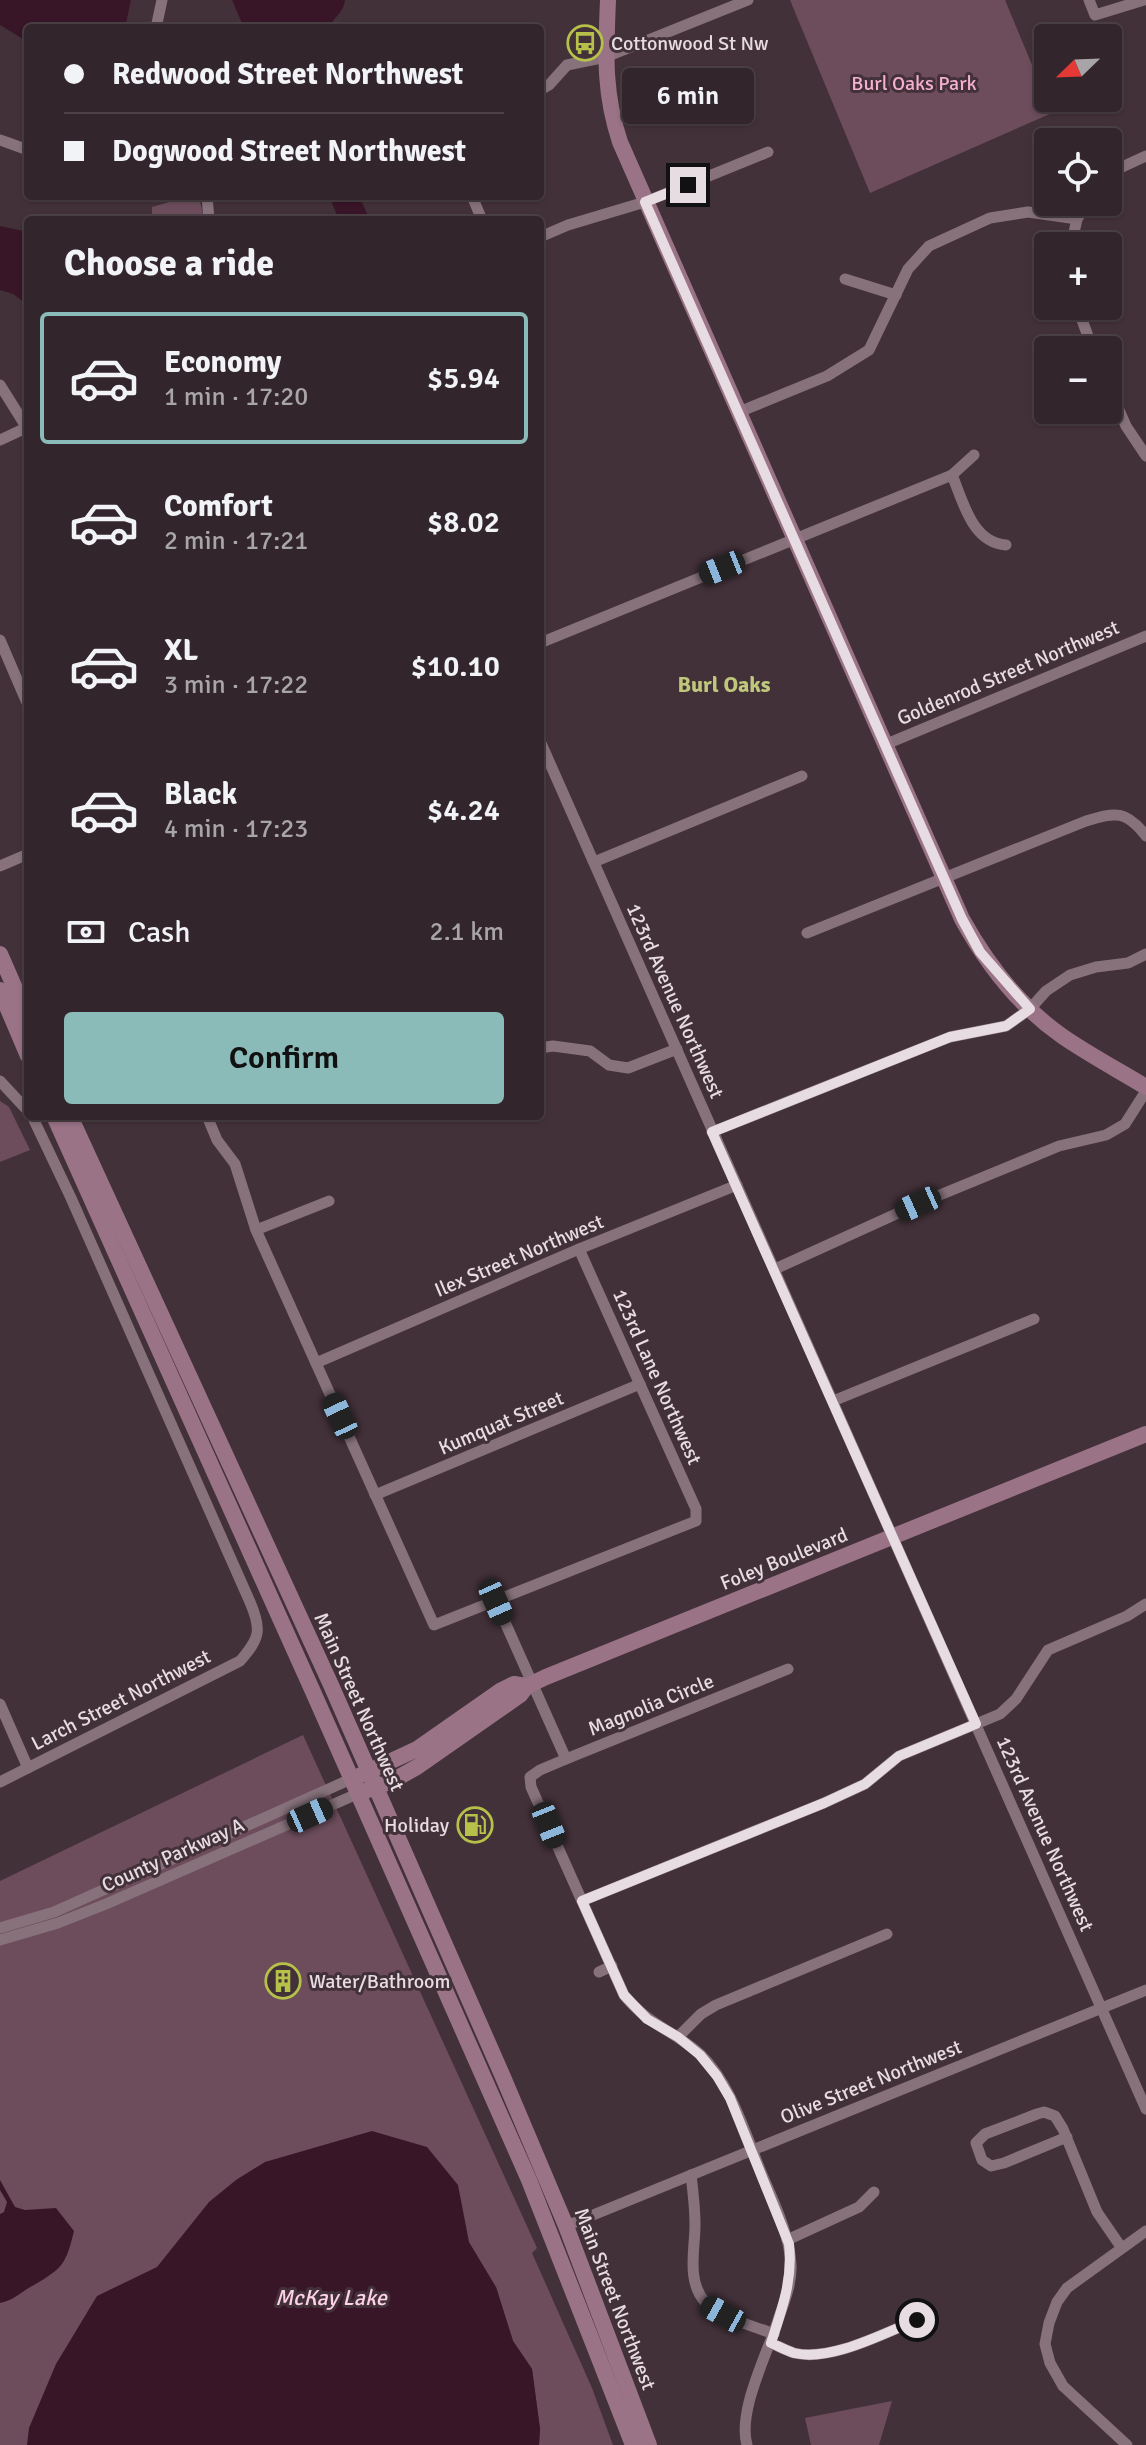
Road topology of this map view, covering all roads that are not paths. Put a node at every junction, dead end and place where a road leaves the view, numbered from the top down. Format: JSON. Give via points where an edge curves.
{"nodes":[{"id":1,"x":162,"y":0,"type":"edge"},
{"id":2,"x":608,"y":0,"type":"edge"},
{"id":3,"x":748,"y":0,"type":"edge"},
{"id":4,"x":1089,"y":0,"type":"edge"},
{"id":5,"x":1144,"y":0,"type":"edge"},
{"id":6,"x":157,"y":24,"type":"edge"},
{"id":7,"x":606,"y":57,"type":"junction"},
{"id":8,"x":544,"y":88,"type":"edge"},
{"id":9,"x":0,"y":140,"type":"edge"},
{"id":10,"x":24,"y":149,"type":"edge"},
{"id":11,"x":768,"y":152,"type":"dead end"},
{"id":12,"x":1146,"y":156,"type":"edge"},
{"id":13,"x":1122,"y":167,"type":"edge"},
{"id":14,"x":645,"y":202,"type":"junction"},
{"id":15,"x":1079,"y":216,"type":"edge"},
{"id":16,"x":1077,"y":219,"type":"junction"},
{"id":17,"x":1074,"y":232,"type":"edge"},
{"id":18,"x":544,"y":235,"type":"edge"},
{"id":19,"x":845,"y":279,"type":"dead end"},
{"id":20,"x":896,"y":295,"type":"junction"},
{"id":21,"x":0,"y":385,"type":"edge"},
{"id":22,"x":739,"y":412,"type":"junction"},
{"id":23,"x":1122,"y":417,"type":"edge"},
{"id":24,"x":24,"y":423,"type":"edge"},
{"id":25,"x":24,"y":429,"type":"edge"},
{"id":26,"x":0,"y":440,"type":"edge"},
{"id":27,"x":974,"y":455,"type":"dead end"},
{"id":28,"x":1146,"y":456,"type":"edge"},
{"id":29,"x":952,"y":475,"type":"junction"},
{"id":30,"x":794,"y":539,"type":"junction"},
{"id":31,"x":1006,"y":545,"type":"dead end"},
{"id":32,"x":1146,"y":636,"type":"edge"},
{"id":33,"x":0,"y":640,"type":"edge"},
{"id":34,"x":544,"y":641,"type":"edge"},
{"id":35,"x":24,"y":696,"type":"edge"},
{"id":36,"x":884,"y":745,"type":"junction"},
{"id":37,"x":544,"y":750,"type":"edge"},
{"id":38,"x":802,"y":776,"type":"dead end"},
{"id":39,"x":1146,"y":836,"type":"edge"},
{"id":40,"x":24,"y":856,"type":"edge"},
{"id":41,"x":594,"y":862,"type":"junction"},
{"id":42,"x":0,"y":866,"type":"edge"},
{"id":43,"x":944,"y":880,"type":"junction"},
{"id":44,"x":807,"y":933,"type":"dead end"},
{"id":45,"x":0,"y":954,"type":"edge"},
{"id":46,"x":1146,"y":954,"type":"edge"},
{"id":47,"x":0,"y":990,"type":"edge"},
{"id":48,"x":24,"y":1009,"type":"edge"},
{"id":49,"x":1030,"y":1009,"type":"junction"},
{"id":50,"x":24,"y":1047,"type":"edge"},
{"id":51,"x":544,"y":1047,"type":"edge"},
{"id":52,"x":677,"y":1049,"type":"junction"},
{"id":53,"x":0,"y":1081,"type":"edge"},
{"id":54,"x":1146,"y":1089,"type":"edge"},
{"id":55,"x":24,"y":1105,"type":"edge"},
{"id":56,"x":34,"y":1120,"type":"edge"},
{"id":57,"x":56,"y":1120,"type":"edge"},
{"id":58,"x":72,"y":1120,"type":"edge"},
{"id":59,"x":209,"y":1120,"type":"edge"},
{"id":60,"x":712,"y":1132,"type":"junction"},
{"id":61,"x":737,"y":1185,"type":"junction"},
{"id":62,"x":329,"y":1201,"type":"dead end"},
{"id":63,"x":256,"y":1230,"type":"junction"},
{"id":64,"x":579,"y":1249,"type":"junction"},
{"id":65,"x":775,"y":1269,"type":"junction"},
{"id":66,"x":1034,"y":1319,"type":"dead end"},
{"id":67,"x":316,"y":1363,"type":"junction"},
{"id":68,"x":640,"y":1384,"type":"junction"},
{"id":69,"x":833,"y":1401,"type":"junction"},
{"id":70,"x":1146,"y":1434,"type":"edge"},
{"id":71,"x":375,"y":1495,"type":"junction"},
{"id":72,"x":892,"y":1537,"type":"junction"},
{"id":73,"x":496,"y":1602,"type":"junction"},
{"id":74,"x":1146,"y":1604,"type":"edge"},
{"id":75,"x":788,"y":1669,"type":"dead end"},
{"id":76,"x":530,"y":1685,"type":"junction"},
{"id":77,"x":0,"y":1704,"type":"edge"},
{"id":78,"x":976,"y":1724,"type":"junction"},
{"id":79,"x":566,"y":1759,"type":"junction"},
{"id":80,"x":28,"y":1768,"type":"junction"},
{"id":81,"x":372,"y":1780,"type":"junction"},
{"id":82,"x":0,"y":1782,"type":"edge"},
{"id":83,"x":354,"y":1787,"type":"junction"},
{"id":84,"x":582,"y":1901,"type":"junction"},
{"id":85,"x":0,"y":1928,"type":"edge"},
{"id":86,"x":887,"y":1934,"type":"dead end"},
{"id":87,"x":0,"y":1940,"type":"edge"},
{"id":88,"x":612,"y":1966,"type":"junction"},
{"id":89,"x":599,"y":1972,"type":"dead end"},
{"id":90,"x":1146,"y":1990,"type":"edge"},
{"id":91,"x":1102,"y":2008,"type":"junction"},
{"id":92,"x":678,"y":2037,"type":"junction"},
{"id":93,"x":1146,"y":2109,"type":"edge"},
{"id":94,"x":1067,"y":2137,"type":"junction"},
{"id":95,"x":752,"y":2151,"type":"junction"},
{"id":96,"x":691,"y":2175,"type":"junction"},
{"id":97,"x":874,"y":2192,"type":"dead end"},
{"id":98,"x":566,"y":2226,"type":"junction"},
{"id":99,"x":1146,"y":2231,"type":"edge"},
{"id":100,"x":787,"y":2240,"type":"junction"},
{"id":101,"x":1121,"y":2247,"type":"junction"},
{"id":102,"x":917,"y":2320,"type":"dead end"},
{"id":103,"x":772,"y":2338,"type":"junction"},
{"id":104,"x":633,"y":2445,"type":"edge"},
{"id":105,"x":649,"y":2445,"type":"edge"},
{"id":106,"x":747,"y":2445,"type":"edge"},
{"id":107,"x":1127,"y":2445,"type":"edge"}],
"edges":[{"from":1,"to":6,"type":"street"},
{"from":2,"to":7,"type":"main road"},
{"from":3,"to":7,"type":"street"},
{"from":4,"to":5,"type":"street","via":[[1095,15]]},
{"from":7,"to":8,"type":"street","via":[[567,65]]},
{"from":7,"to":14,"type":"main road","via":[[611,115]]},
{"from":9,"to":10,"type":"street"},
{"from":11,"to":14,"type":"street"},
{"from":12,"to":13,"type":"street"},
{"from":14,"to":18,"type":"street"},
{"from":14,"to":22,"type":"main road"},
{"from":15,"to":16,"type":"street"},
{"from":16,"to":17,"type":"street"},
{"from":16,"to":20,"type":"street","via":[[1028,212],[990,218],[929,246],[908,269]]},
{"from":19,"to":20,"type":"street"},
{"from":20,"to":22,"type":"street","via":[[869,350],[827,376]]},
{"from":21,"to":24,"type":"street"},
{"from":22,"to":30,"type":"main road"},
{"from":23,"to":28,"type":"street"},
{"from":25,"to":26,"type":"street"},
{"from":27,"to":29,"type":"street"},
{"from":29,"to":30,"type":"street"},
{"from":29,"to":31,"type":"street","via":[[979,532],[988,541]]},
{"from":30,"to":34,"type":"street"},
{"from":30,"to":36,"type":"main road"},
{"from":32,"to":36,"type":"street","name":"Goldenrod Street Northwest"},
{"from":33,"to":35,"type":"street"},
{"from":36,"to":43,"type":"main road"},
{"from":37,"to":41,"type":"street","name":"123rd Avenue Northwest"},
{"from":38,"to":41,"type":"street"},
{"from":39,"to":43,"type":"street","via":[[1134,821],[1112,813]]},
{"from":40,"to":42,"type":"street"},
{"from":41,"to":52,"type":"street","name":"123rd Avenue Northwest"},
{"from":43,"to":44,"type":"street"},
{"from":43,"to":49,"type":"main road","via":[[980,952]]},
{"from":45,"to":48,"type":"main road"},
{"from":46,"to":49,"type":"street","via":[[1070,975]]},
{"from":47,"to":50,"type":"main road"},
{"from":49,"to":54,"type":"main road"},
{"from":49,"to":60,"type":"street","via":[[1006,1026],[950,1037]]},
{"from":51,"to":52,"type":"street","via":[[590,1051],[609,1065],[628,1068]]},
{"from":52,"to":60,"type":"street","name":"123rd Avenue Northwest"},
{"from":53,"to":55,"type":"street"},
{"from":54,"to":65,"type":"street","via":[[1125,1124],[1106,1135],[1059,1146]]},
{"from":56,"to":80,"type":"street","name":"Larch Street Northwest","via":[[259,1627],[254,1645],[240,1661]]},
{"from":57,"to":83,"type":"main road","name":"Main Street Northwest"},
{"from":58,"to":81,"type":"main road","name":"Main Street Northwest"},
{"from":59,"to":63,"type":"street","via":[[235,1164]]},
{"from":60,"to":61,"type":"street","name":"123rd Avenue Northwest"},
{"from":61,"to":64,"type":"street","name":"Ilex Street Northwest"},
{"from":61,"to":65,"type":"street","name":"123rd Avenue Northwest"},
{"from":62,"to":63,"type":"street"},
{"from":63,"to":67,"type":"street"},
{"from":64,"to":67,"type":"street","name":"Ilex Street Northwest"},
{"from":64,"to":68,"type":"street","name":"123rd Lane Northwest"},
{"from":65,"to":69,"type":"street","name":"123rd Avenue Northwest"},
{"from":66,"to":69,"type":"street"},
{"from":67,"to":71,"type":"street"},
{"from":68,"to":71,"type":"street","name":"Kumquat Street"},
{"from":68,"to":73,"type":"street","name":"123rd Lane Northwest","via":[[696,1509],[696,1521]]},
{"from":69,"to":72,"type":"street","name":"123rd Avenue Northwest"},
{"from":70,"to":72,"type":"main road","name":"Foley Boulevard"},
{"from":71,"to":73,"type":"street","via":[[434,1625]]},
{"from":72,"to":76,"type":"main road","name":"Foley Boulevard"},
{"from":72,"to":78,"type":"street","name":"123rd Avenue Northwest"},
{"from":73,"to":76,"type":"street"},
{"from":74,"to":78,"type":"street","via":[[1048,1650],[1016,1699],[1000,1714]]},
{"from":75,"to":79,"type":"street","name":"Magnolia Circle"},
{"from":76,"to":79,"type":"street"},
{"from":76,"to":81,"type":"main road","name":"Foley Boulevard","via":[[514,1684],[500,1691]]},
{"from":77,"to":80,"type":"street"},
{"from":78,"to":84,"type":"street","via":[[899,1756],[865,1784],[824,1803]]},
{"from":78,"to":91,"type":"street","name":"123rd Avenue Northwest"},
{"from":79,"to":84,"type":"street","name":"Magnolia Circle","via":[[530,1777],[531,1787]]},
{"from":80,"to":82,"type":"street","name":"Larch Street Northwest"},
{"from":81,"to":83,"type":"main road","name":"Foley Boulevard"},
{"from":81,"to":98,"type":"main road","name":"Main Street Northwest"},
{"from":83,"to":85,"type":"street","name":"County Parkway A","via":[[54,1912]]},
{"from":83,"to":87,"type":"street","name":"County Parkway A","via":[[106,1904]]},
{"from":83,"to":104,"type":"main road","name":"Main Street Northwest","via":[[529,2180]]},
{"from":84,"to":88,"type":"street"},
{"from":86,"to":92,"type":"street","via":[[716,2005]]},
{"from":88,"to":89,"type":"street"},
{"from":88,"to":92,"type":"street","via":[[632,2005]]},
{"from":90,"to":91,"type":"street","name":"Olive Street Northwest"},
{"from":91,"to":93,"type":"street","name":"123rd Avenue Northwest"},
{"from":91,"to":95,"type":"street","name":"Olive Street Northwest"},
{"from":92,"to":95,"type":"street","via":[[717,2076]]},
{"from":94,"to":94,"type":"street","via":[[991,2166],[982,2160],[976,2143],[985,2134],[1044,2112],[1055,2116]]},
{"from":94,"to":101,"type":"street","via":[[1097,2212]]},
{"from":95,"to":96,"type":"street","name":"Olive Street Northwest"},
{"from":95,"to":100,"type":"street"},
{"from":96,"to":98,"type":"street","name":"Olive Street Northwest"},
{"from":96,"to":103,"type":"street","via":[[692,2255],[700,2294],[706,2304]]},
{"from":97,"to":100,"type":"street","via":[[859,2207]]},
{"from":98,"to":105,"type":"main road","name":"Main Street Northwest"},
{"from":99,"to":101,"type":"street"},
{"from":100,"to":103,"type":"street","via":[[789,2290]]},
{"from":101,"to":107,"type":"street","via":[[1067,2288],[1057,2302],[1045,2344],[1063,2386]]},
{"from":102,"to":103,"type":"street","via":[[815,2354],[794,2353]]},
{"from":103,"to":106,"type":"street","via":[[754,2382]]}]}
